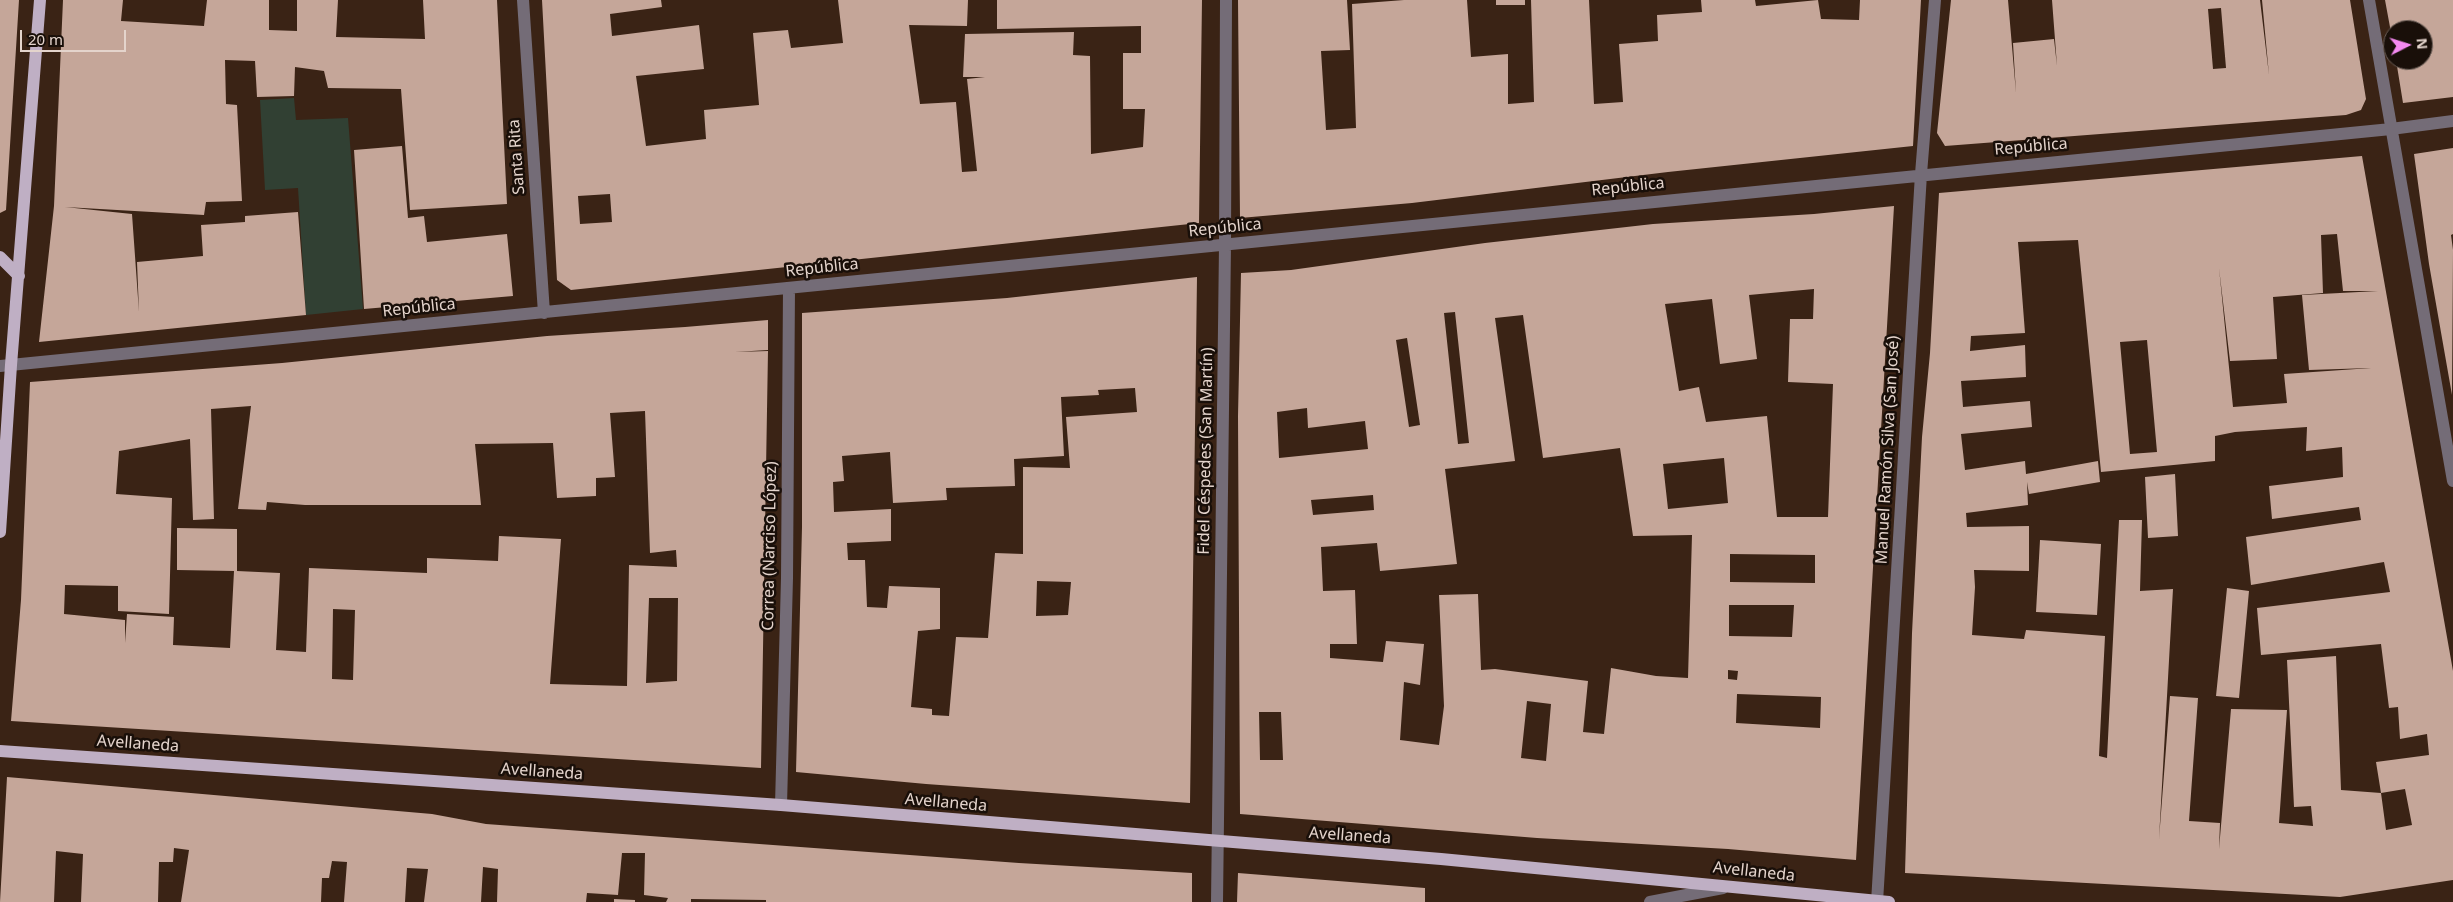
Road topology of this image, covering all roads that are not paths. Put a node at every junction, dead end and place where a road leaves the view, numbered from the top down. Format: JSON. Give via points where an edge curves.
{"nodes":[{"id":1,"x":40,"y":0,"type":"edge"},
{"id":2,"x":523,"y":0,"type":"edge"},
{"id":3,"x":1226,"y":0,"type":"edge"},
{"id":4,"x":1934,"y":0,"type":"edge"},
{"id":5,"x":2369,"y":0,"type":"edge"},
{"id":6,"x":2453,"y":121,"type":"edge"},
{"id":7,"x":2392,"y":129,"type":"junction"},
{"id":8,"x":1921,"y":174,"type":"junction"},
{"id":9,"x":1226,"y":245,"type":"junction"},
{"id":10,"x":0,"y":257,"type":"edge"},
{"id":11,"x":19,"y":276,"type":"junction"},
{"id":12,"x":789,"y":288,"type":"junction"},
{"id":13,"x":544,"y":312,"type":"junction"},
{"id":14,"x":5,"y":365,"type":"edge"},
{"id":15,"x":2453,"y":481,"type":"edge"},
{"id":16,"x":0,"y":532,"type":"edge"},
{"id":17,"x":0,"y":751,"type":"edge"},
{"id":18,"x":781,"y":805,"type":"junction"},
{"id":19,"x":1217,"y":842,"type":"junction"},
{"id":20,"x":1731,"y":886,"type":"junction"},
{"id":21,"x":1217,"y":902,"type":"edge"},
{"id":22,"x":1650,"y":902,"type":"edge"},
{"id":23,"x":1881,"y":902,"type":"edge"}],
"edges":[{"from":1,"to":11,"type":"main road"},
{"from":2,"to":13,"type":"street","name":"Santa Rita"},
{"from":3,"to":9,"type":"street","name":"Fidel Céspedes (San Martín)"},
{"from":4,"to":8,"type":"street","name":"Manuel Ramón Silva (San José)"},
{"from":5,"to":7,"type":"street"},
{"from":6,"to":7,"type":"street","name":"República"},
{"from":7,"to":8,"type":"street","name":"República"},
{"from":7,"to":15,"type":"street"},
{"from":8,"to":9,"type":"street","name":"República"},
{"from":8,"to":23,"type":"street","name":"Manuel Ramón Silva (San José)"},
{"from":9,"to":12,"type":"street","name":"República"},
{"from":9,"to":19,"type":"street","name":"Fidel Céspedes (San Martín)"},
{"from":10,"to":11,"type":"main road"},
{"from":11,"to":14,"type":"main road"},
{"from":12,"to":13,"type":"street","name":"República"},
{"from":12,"to":18,"type":"street","name":"Correa (Narciso López)"},
{"from":13,"to":14,"type":"street","name":"República"},
{"from":14,"to":16,"type":"main road"},
{"from":17,"to":18,"type":"main road","name":"Avellaneda"},
{"from":18,"to":19,"type":"main road","name":"Avellaneda"},
{"from":19,"to":20,"type":"main road","name":"Avellaneda"},
{"from":19,"to":21,"type":"street","name":"Fidel Céspedes (San Martín)"},
{"from":20,"to":22,"type":"street"},
{"from":20,"to":23,"type":"main road","name":"Avellaneda"}]}
